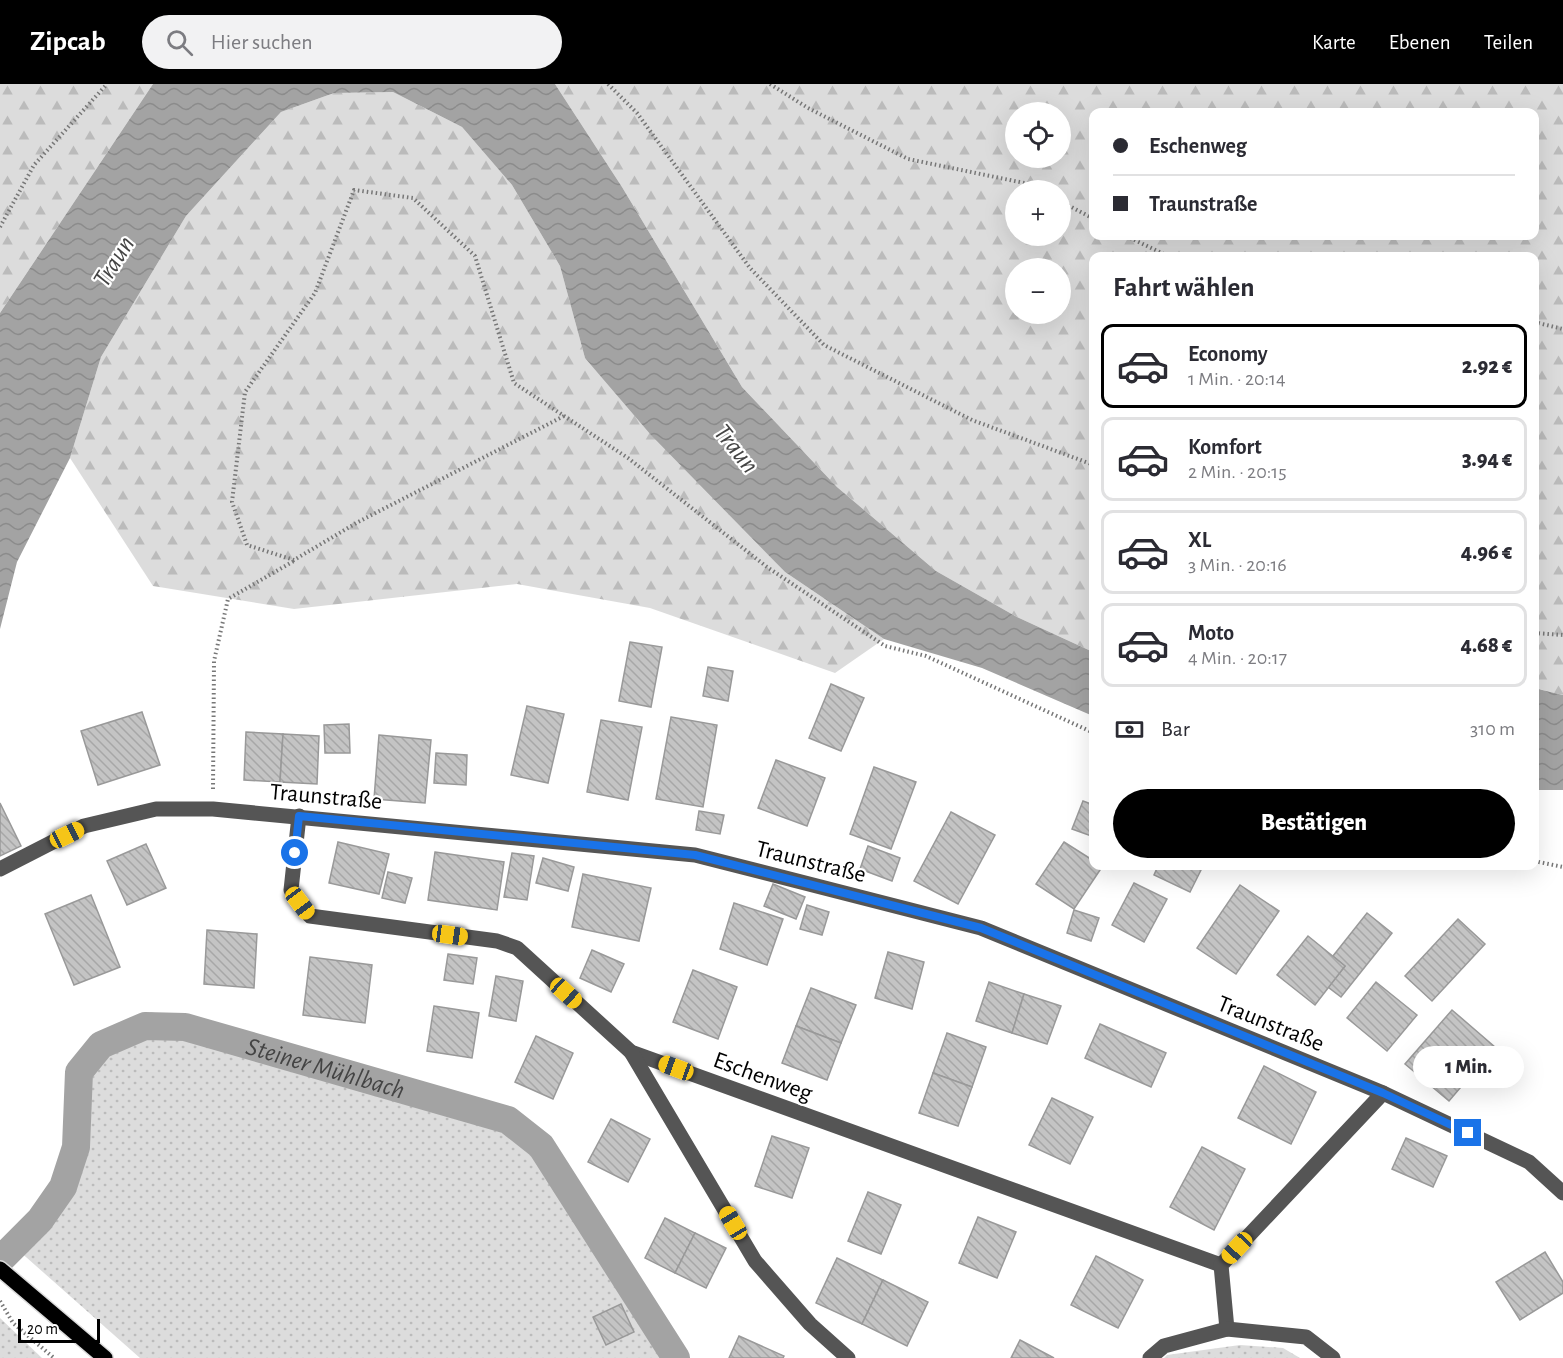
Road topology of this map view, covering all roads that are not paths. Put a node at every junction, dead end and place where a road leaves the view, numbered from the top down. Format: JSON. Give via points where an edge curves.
{"nodes":[{"id":1,"x":299,"y":816,"type":"junction"},
{"id":2,"x":0,"y":869,"type":"edge"},
{"id":3,"x":632,"y":1052,"type":"junction"},
{"id":4,"x":1383,"y":1093,"type":"junction"},
{"id":5,"x":1563,"y":1193,"type":"edge"},
{"id":6,"x":1221,"y":1265,"type":"junction"},
{"id":7,"x":0,"y":1269,"type":"edge"},
{"id":8,"x":1227,"y":1329,"type":"junction"},
{"id":9,"x":105,"y":1358,"type":"edge"},
{"id":10,"x":848,"y":1358,"type":"edge"},
{"id":11,"x":1150,"y":1358,"type":"edge"},
{"id":12,"x":1333,"y":1358,"type":"edge"}],
"edges":[{"from":1,"to":2,"type":"street","name":"Traunstraße","via":[[213,808],[156,809],[84,826]]},
{"from":1,"to":3,"type":"street","name":"Eschenweg","via":[[291,890],[310,916],[497,941],[517,948]]},
{"from":1,"to":4,"type":"street","name":"Traunstraße","via":[[695,855],[924,913],[981,928]]},
{"from":3,"to":6,"type":"street","name":"Eschenweg"},
{"from":3,"to":10,"type":"street","via":[[755,1261],[810,1324]]},
{"from":4,"to":5,"type":"street","name":"Traunstraße","via":[[1528,1162]]},
{"from":4,"to":6,"type":"street"},
{"from":6,"to":8,"type":"street"},
{"from":7,"to":9,"type":"main road"},
{"from":8,"to":11,"type":"street","via":[[1164,1346]]},
{"from":8,"to":12,"type":"street","via":[[1306,1337]]}]}
